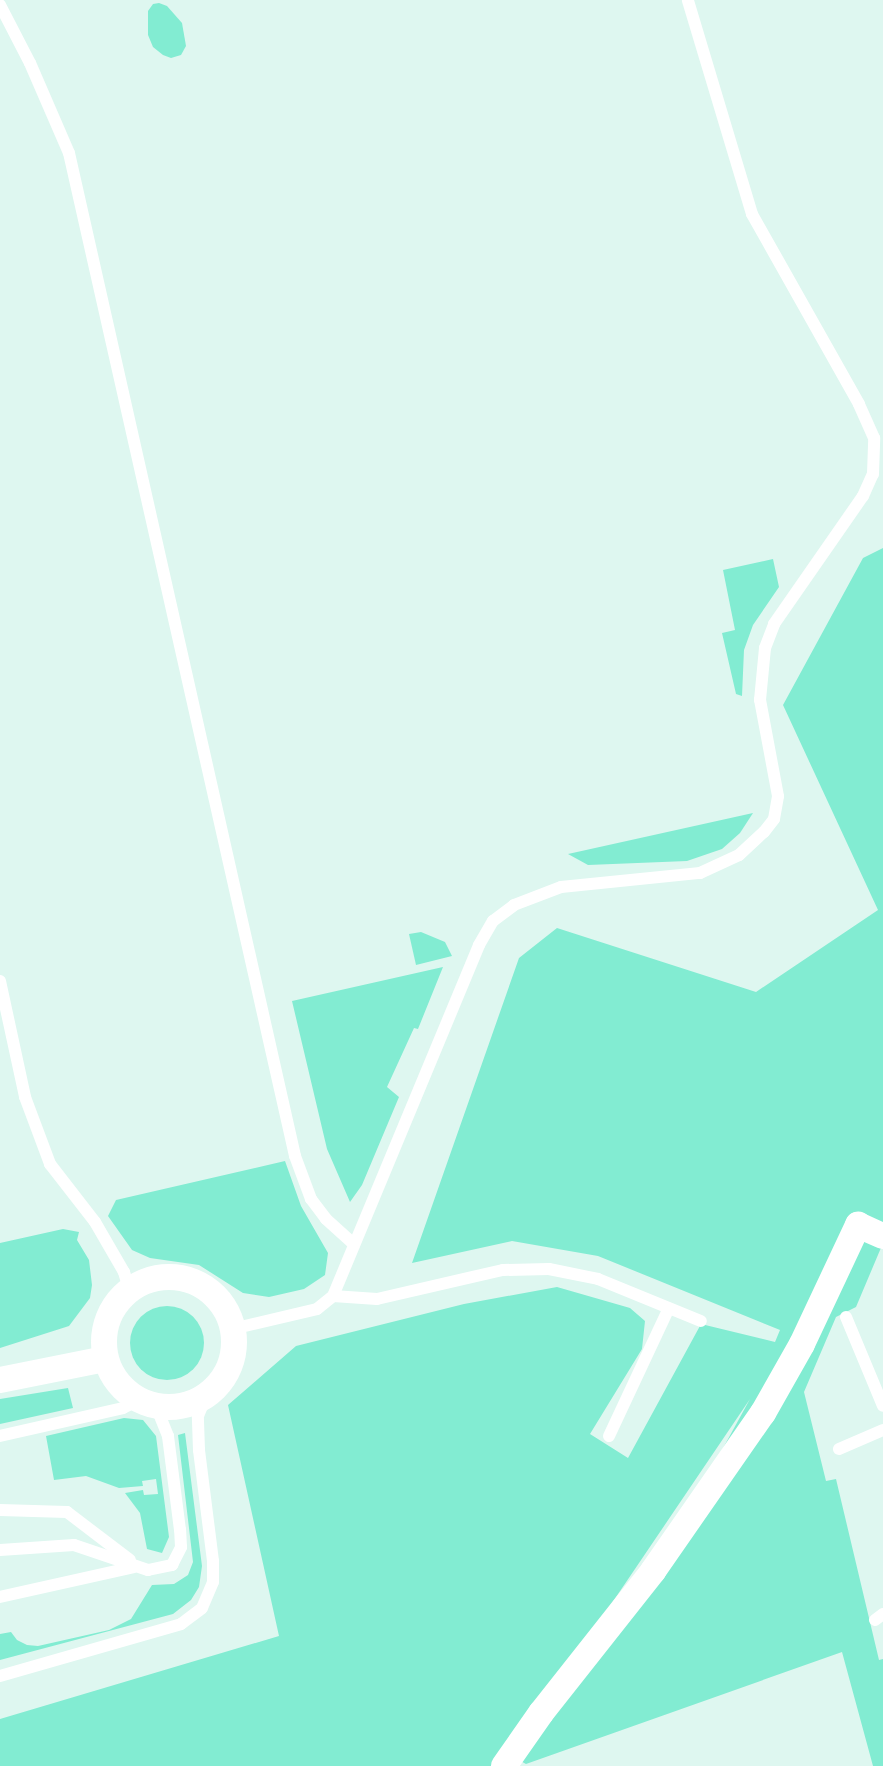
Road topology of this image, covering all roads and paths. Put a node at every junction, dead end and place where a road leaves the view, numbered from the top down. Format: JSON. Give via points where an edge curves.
{"nodes":[{"id":1,"x":688,"y":0,"type":"edge"},
{"id":2,"x":0,"y":5,"type":"edge"},
{"id":3,"x":0,"y":981,"type":"edge"},
{"id":4,"x":883,"y":1236,"type":"edge"},
{"id":5,"x":354,"y":1244,"type":"junction"},
{"id":6,"x":129,"y":1289,"type":"junction"},
{"id":7,"x":333,"y":1296,"type":"junction"},
{"id":8,"x":669,"y":1308,"type":"junction"},
{"id":9,"x":846,"y":1317,"type":"dead end"},
{"id":10,"x":701,"y":1321,"type":"dead end"},
{"id":11,"x":232,"y":1329,"type":"junction"},
{"id":12,"x":105,"y":1359,"type":"junction"},
{"id":13,"x":0,"y":1380,"type":"edge"},
{"id":14,"x":207,"y":1394,"type":"junction"},
{"id":15,"x":148,"y":1403,"type":"junction"},
{"id":16,"x":883,"y":1406,"type":"edge"},
{"id":17,"x":883,"y":1430,"type":"edge"},
{"id":18,"x":0,"y":1436,"type":"edge"},
{"id":19,"x":609,"y":1436,"type":"dead end"},
{"id":20,"x":839,"y":1449,"type":"dead end"},
{"id":21,"x":0,"y":1510,"type":"edge"},
{"id":22,"x":0,"y":1550,"type":"edge"},
{"id":23,"x":138,"y":1567,"type":"junction"},
{"id":24,"x":0,"y":1597,"type":"edge"},
{"id":25,"x":0,"y":1676,"type":"edge"},
{"id":26,"x":504,"y":1766,"type":"edge"}],
"edges":[{"from":1,"to":5,"type":"lane","via":[[752,214],[868,422],[876,457],[873,474],[863,496],[774,624],[765,648],[760,700],[778,796],[774,819],[738,855],[700,873],[561,887],[514,905],[493,921]]},
{"from":2,"to":5,"type":"lane","via":[[69,153],[292,1144],[311,1199],[326,1220]]},
{"from":3,"to":6,"type":"lane","via":[[25,1097],[46,1154],[95,1222]]},
{"from":4,"to":26,"type":"street","via":[[858,1225],[802,1344],[763,1413],[653,1570]]},
{"from":5,"to":7,"type":"lane"},
{"from":6,"to":11,"type":"street","via":[[148,1279],[170,1276],[191,1280],[210,1291],[225,1308]]},
{"from":6,"to":12,"type":"street","via":[[111,1309],[103,1334]]},
{"from":7,"to":8,"type":"lane","via":[[377,1299],[525,1268],[574,1272]]},
{"from":7,"to":11,"type":"lane","via":[[317,1309]]},
{"from":8,"to":10,"type":"lane"},
{"from":8,"to":19,"type":"lane"},
{"from":9,"to":16,"type":"lane"},
{"from":11,"to":14,"type":"street","via":[[229,1365]]},
{"from":12,"to":13,"type":"street"},
{"from":12,"to":15,"type":"street","via":[[118,1383]]},
{"from":14,"to":15,"type":"street","via":[[174,1407]]},
{"from":14,"to":25,"type":"lane","via":[[198,1416],[199,1451],[213,1582],[202,1608],[181,1624]]},
{"from":15,"to":18,"type":"lane"},
{"from":15,"to":23,"type":"lane","via":[[167,1436],[181,1547],[172,1565],[158,1570]]},
{"from":17,"to":20,"type":"lane"},
{"from":21,"to":23,"type":"lane","via":[[67,1512]]},
{"from":22,"to":23,"type":"lane","via":[[74,1545]]},
{"from":23,"to":24,"type":"lane"}]}
